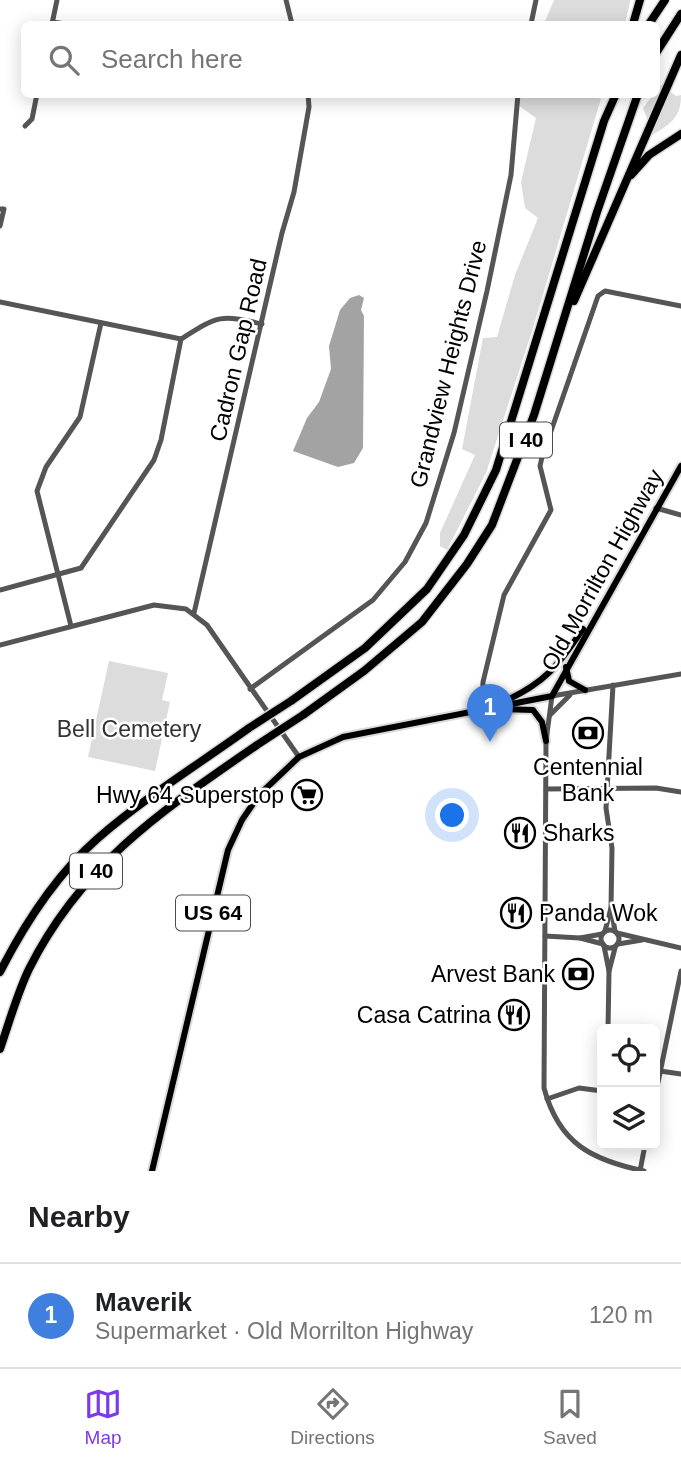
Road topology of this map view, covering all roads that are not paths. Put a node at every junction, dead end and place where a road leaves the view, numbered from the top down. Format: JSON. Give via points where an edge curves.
{"nodes":[{"id":1,"x":57,"y":0,"type":"edge"},
{"id":2,"x":286,"y":0,"type":"edge"},
{"id":3,"x":536,"y":0,"type":"edge"},
{"id":4,"x":640,"y":0,"type":"edge"},
{"id":5,"x":665,"y":0,"type":"edge"},
{"id":6,"x":681,"y":14,"type":"edge"},
{"id":7,"x":52,"y":21,"type":"edge"},
{"id":8,"x":291,"y":21,"type":"edge"},
{"id":9,"x":532,"y":21,"type":"edge"},
{"id":10,"x":634,"y":21,"type":"edge"},
{"id":11,"x":651,"y":21,"type":"edge"},
{"id":12,"x":660,"y":47,"type":"edge"},
{"id":13,"x":681,"y":55,"type":"edge"},
{"id":14,"x":36,"y":98,"type":"edge"},
{"id":15,"x":308,"y":98,"type":"edge"},
{"id":16,"x":517,"y":98,"type":"edge"},
{"id":17,"x":613,"y":98,"type":"edge"},
{"id":18,"x":636,"y":98,"type":"edge"},
{"id":19,"x":25,"y":126,"type":"dead end"},
{"id":20,"x":681,"y":134,"type":"edge"},
{"id":21,"x":625,"y":183,"type":"junction"},
{"id":22,"x":2,"y":209,"type":"edge"},
{"id":23,"x":0,"y":226,"type":"edge"},
{"id":24,"x":0,"y":302,"type":"edge"},
{"id":25,"x":681,"y":306,"type":"edge"},
{"id":26,"x":101,"y":323,"type":"junction"},
{"id":27,"x":262,"y":324,"type":"junction"},
{"id":28,"x":181,"y":339,"type":"junction"},
{"id":29,"x":552,"y":355,"type":"junction"},
{"id":30,"x":681,"y":466,"type":"edge"},
{"id":31,"x":656,"y":508,"type":"junction"},
{"id":32,"x":681,"y":515,"type":"edge"},
{"id":33,"x":58,"y":576,"type":"junction"},
{"id":34,"x":0,"y":590,"type":"edge"},
{"id":35,"x":605,"y":599,"type":"junction"},
{"id":36,"x":194,"y":613,"type":"junction"},
{"id":37,"x":71,"y":626,"type":"junction"},
{"id":38,"x":0,"y":645,"type":"edge"},
{"id":39,"x":566,"y":667,"type":"junction"},
{"id":40,"x":681,"y":674,"type":"edge"},
{"id":41,"x":614,"y":685,"type":"junction"},
{"id":42,"x":250,"y":689,"type":"junction"},
{"id":43,"x":585,"y":690,"type":"junction"},
{"id":44,"x":576,"y":692,"type":"junction"},
{"id":45,"x":552,"y":696,"type":"junction"},
{"id":46,"x":482,"y":709,"type":"junction"},
{"id":47,"x":548,"y":717,"type":"junction"},
{"id":48,"x":546,"y":741,"type":"junction"},
{"id":49,"x":299,"y":757,"type":"junction"},
{"id":50,"x":607,"y":787,"type":"junction"},
{"id":51,"x":546,"y":789,"type":"junction"},
{"id":52,"x":681,"y":792,"type":"edge"},
{"id":53,"x":611,"y":908,"type":"junction"},
{"id":54,"x":616,"y":932,"type":"junction"},
{"id":55,"x":604,"y":933,"type":"junction"},
{"id":56,"x":545,"y":936,"type":"junction"},
{"id":57,"x":580,"y":938,"type":"junction"},
{"id":58,"x":642,"y":940,"type":"junction"},
{"id":59,"x":603,"y":945,"type":"junction"},
{"id":60,"x":616,"y":945,"type":"junction"},
{"id":61,"x":681,"y":948,"type":"edge"},
{"id":62,"x":609,"y":971,"type":"junction"},
{"id":63,"x":681,"y":971,"type":"edge"},
{"id":64,"x":0,"y":972,"type":"edge"},
{"id":65,"x":608,"y":1024,"type":"edge"},
{"id":66,"x":0,"y":1049,"type":"edge"},
{"id":67,"x":660,"y":1072,"type":"joint"},
{"id":68,"x":681,"y":1074,"type":"edge"},
{"id":69,"x":597,"y":1090,"type":"edge"},
{"id":70,"x":547,"y":1099,"type":"junction"},
{"id":71,"x":644,"y":1150,"type":"edge"},
{"id":72,"x":624,"y":1169,"type":"edge"},
{"id":73,"x":152,"y":1171,"type":"edge"},
{"id":74,"x":641,"y":1171,"type":"edge"}],
"edges":[{"from":1,"to":7,"type":"street"},
{"from":2,"to":8,"type":"street"},
{"from":3,"to":9,"type":"street"},
{"from":4,"to":10,"type":"highway"},
{"from":5,"to":11,"type":"highway"},
{"from":6,"to":12,"type":"highway"},
{"from":13,"to":21,"type":"highway"},
{"from":14,"to":19,"type":"street","via":[[32,119]]},
{"from":15,"to":27,"type":"street","name":"Cadron Gap Road","via":[[294,192]]},
{"from":16,"to":42,"type":"street","name":"Grandview Heights Drive","via":[[511,175],[487,291],[454,433],[426,523],[405,562],[373,600]]},
{"from":17,"to":64,"type":"highway","number":"I 40","bridge":true,"via":[[496,470],[464,536],[427,589],[365,648],[97,839],[57,881],[22,930]]},
{"from":18,"to":29,"type":"highway","number":"I 40"},
{"from":20,"to":21,"type":"highway","via":[[649,155]]},
{"from":21,"to":29,"type":"highway"},
{"from":22,"to":23,"type":"street"},
{"from":24,"to":26,"type":"street"},
{"from":25,"to":46,"type":"street","via":[[605,291],[598,296],[542,457],[540,467],[551,510],[504,595],[483,682]]},
{"from":26,"to":28,"type":"street"},
{"from":26,"to":33,"type":"street","via":[[80,417],[46,467],[37,491]]},
{"from":27,"to":28,"type":"street","via":[[216,318]]},
{"from":27,"to":36,"type":"street","name":"Cadron Gap Road"},
{"from":28,"to":33,"type":"street","via":[[154,460],[81,568]]},
{"from":29,"to":66,"type":"highway","number":"I 40","bridge":true,"via":[[492,525],[422,622],[303,715],[130,836],[77,893],[28,970]]},
{"from":30,"to":31,"type":"main road","name":"Old Morrilton Highway"},
{"from":31,"to":32,"type":"street"},
{"from":31,"to":35,"type":"main road","name":"Old Morrilton Highway"},
{"from":33,"to":34,"type":"street"},
{"from":33,"to":37,"type":"street"},
{"from":35,"to":39,"type":"main road","name":"Old Morrilton Highway"},
{"from":35,"to":46,"type":"main road","via":[[552,673],[531,688]]},
{"from":36,"to":37,"type":"street","via":[[170,605],[154,606]]},
{"from":36,"to":42,"type":"street"},
{"from":37,"to":38,"type":"street"},
{"from":39,"to":43,"type":"main road","via":[[569,681]]},
{"from":39,"to":45,"type":"main road","name":"Old Morrilton Highway"},
{"from":40,"to":41,"type":"street"},
{"from":41,"to":43,"type":"street"},
{"from":41,"to":50,"type":"street"},
{"from":42,"to":49,"type":"street"},
{"from":43,"to":44,"type":"street"},
{"from":44,"to":45,"type":"street"},
{"from":44,"to":47,"type":"street"},
{"from":45,"to":46,"type":"main road","name":"Old Morrilton Highway","number":"US 64"},
{"from":45,"to":47,"type":"street"},
{"from":46,"to":48,"type":"main road","via":[[533,710],[542,722]]},
{"from":46,"to":49,"type":"main road","name":"Old Morrilton Highway","number":"US 64","via":[[343,737]]},
{"from":47,"to":48,"type":"street"},
{"from":48,"to":51,"type":"street"},
{"from":49,"to":73,"type":"main road","name":"Old Morrilton Highway","number":"US 64","via":[[260,795],[228,850]]},
{"from":50,"to":51,"type":"street"},
{"from":50,"to":52,"type":"street"},
{"from":50,"to":53,"type":"street"},
{"from":51,"to":56,"type":"street"},
{"from":53,"to":54,"type":"street"},
{"from":53,"to":55,"type":"street"},
{"from":54,"to":55,"type":"street"},
{"from":54,"to":58,"type":"street"},
{"from":54,"to":60,"type":"street"},
{"from":55,"to":57,"type":"street"},
{"from":55,"to":59,"type":"street"},
{"from":56,"to":57,"type":"street"},
{"from":56,"to":70,"type":"street","via":[[542,1067]]},
{"from":57,"to":59,"type":"street"},
{"from":58,"to":60,"type":"street"},
{"from":58,"to":61,"type":"street"},
{"from":59,"to":60,"type":"street"},
{"from":59,"to":62,"type":"street"},
{"from":60,"to":62,"type":"street"},
{"from":62,"to":65,"type":"street"},
{"from":63,"to":67,"type":"street"},
{"from":67,"to":68,"type":"street"},
{"from":69,"to":70,"type":"street","via":[[579,1088]]},
{"from":70,"to":72,"type":"street","via":[[559,1124],[577,1145]]},
{"from":71,"to":74,"type":"street"},
{"from":72,"to":74,"type":"street"}]}
